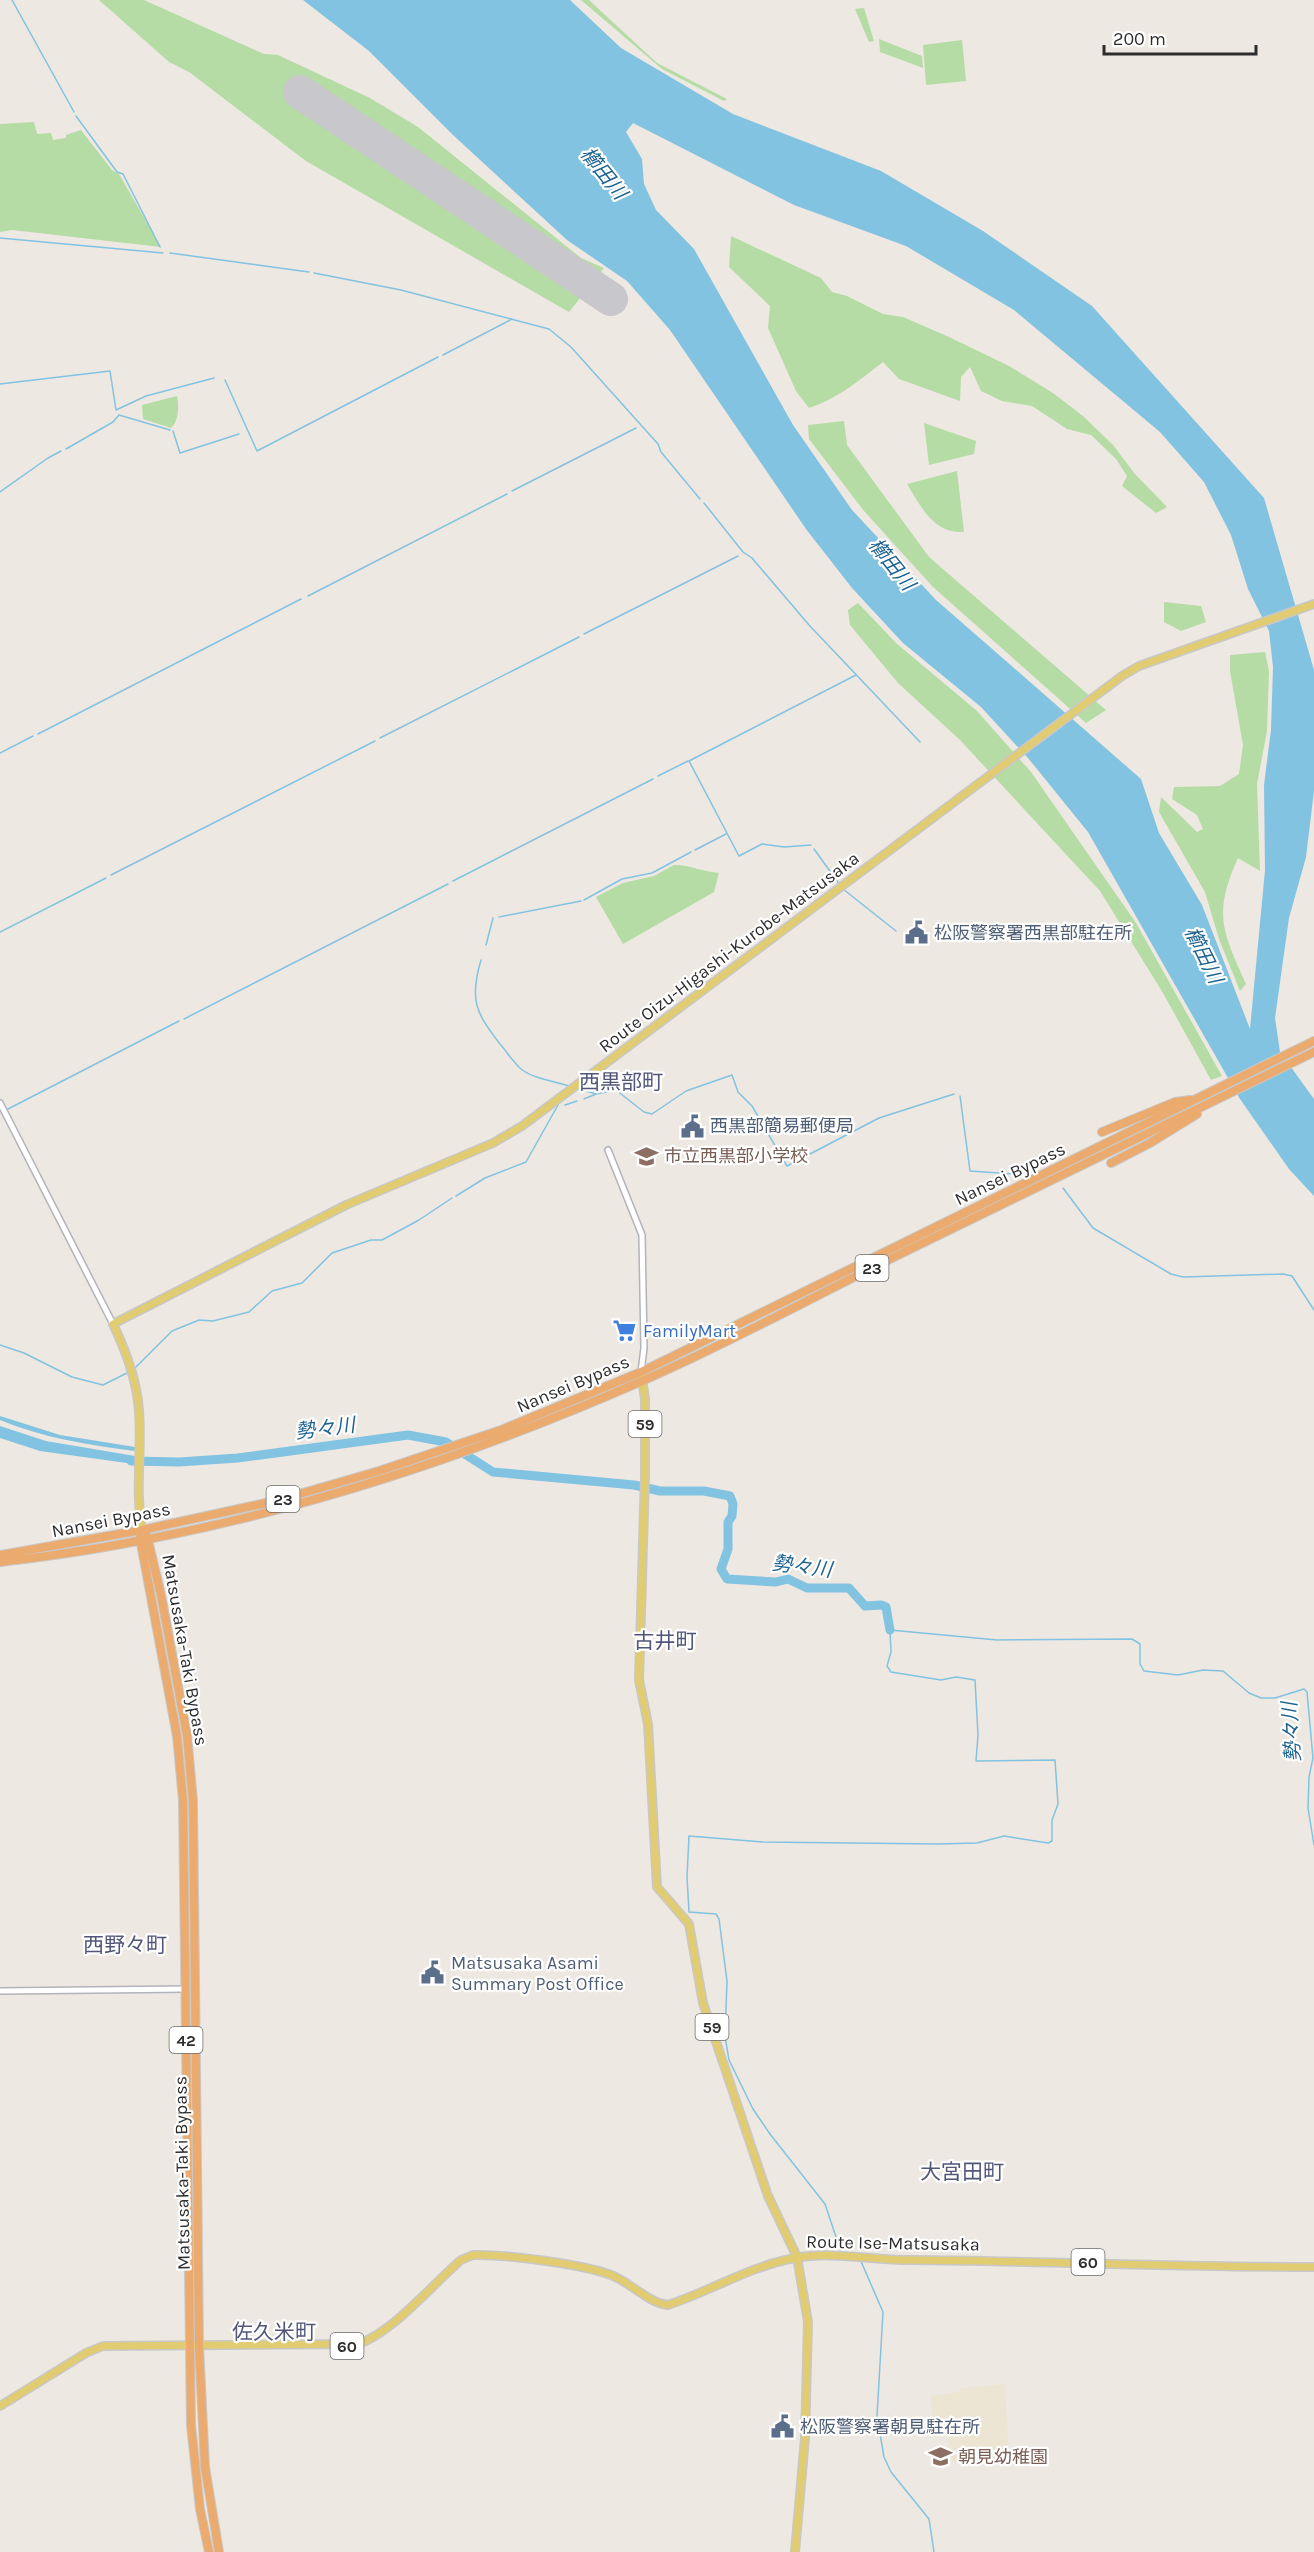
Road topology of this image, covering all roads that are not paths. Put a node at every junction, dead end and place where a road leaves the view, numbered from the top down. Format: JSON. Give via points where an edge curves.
{"nodes":[{"id":1,"x":1314,"y":604,"type":"edge"},
{"id":2,"x":1314,"y":1041,"type":"edge"},
{"id":3,"x":1314,"y":1052,"type":"edge"},
{"id":4,"x":1198,"y":1098,"type":"junction"},
{"id":5,"x":0,"y":1103,"type":"edge"},
{"id":6,"x":1204,"y":1106,"type":"junction"},
{"id":7,"x":1102,"y":1132,"type":"dead end"},
{"id":8,"x":608,"y":1150,"type":"dead end"},
{"id":9,"x":1111,"y":1163,"type":"dead end"},
{"id":10,"x":113,"y":1324,"type":"junction"},
{"id":11,"x":643,"y":1377,"type":"junction"},
{"id":12,"x":423,"y":1462,"type":"junction"},
{"id":13,"x":142,"y":1530,"type":"junction"},
{"id":14,"x":150,"y":1538,"type":"junction"},
{"id":15,"x":140,"y":1540,"type":"junction"},
{"id":16,"x":0,"y":1555,"type":"edge"},
{"id":17,"x":0,"y":1562,"type":"edge"},
{"id":18,"x":194,"y":1987,"type":"junction"},
{"id":19,"x":185,"y":1989,"type":"junction"},
{"id":20,"x":0,"y":1991,"type":"edge"},
{"id":21,"x":797,"y":2257,"type":"junction"},
{"id":22,"x":1314,"y":2267,"type":"edge"},
{"id":23,"x":189,"y":2345,"type":"junction"},
{"id":24,"x":199,"y":2346,"type":"junction"},
{"id":25,"x":0,"y":2406,"type":"edge"},
{"id":26,"x":209,"y":2552,"type":"edge"},
{"id":27,"x":219,"y":2552,"type":"edge"},
{"id":28,"x":795,"y":2552,"type":"edge"}],
"edges":[{"from":1,"to":10,"type":"main road","name":"Route Oizu-Higashi-Kurobe-Matsusaka","via":[[1139,666],[1092,697],[522,1126],[493,1143],[346,1204]]},
{"from":2,"to":4,"type":"highway","name":"Nansei Bypass","number":"23"},
{"from":3,"to":6,"type":"highway","name":"Nansei Bypass","number":"23"},
{"from":4,"to":7,"type":"highway","via":[[1175,1102]]},
{"from":4,"to":11,"type":"highway","name":"Nansei Bypass","number":"23"},
{"from":5,"to":10,"type":"street"},
{"from":6,"to":9,"type":"highway","via":[[1150,1143]]},
{"from":6,"to":11,"type":"highway","name":"Nansei Bypass","number":"23"},
{"from":8,"to":11,"type":"street","via":[[642,1235]]},
{"from":10,"to":13,"type":"main road","via":[[131,1371],[139,1412],[137,1503]]},
{"from":11,"to":12,"type":"highway","name":"Nansei Bypass","number":"23"},
{"from":11,"to":21,"type":"main road","number":"59","via":[[645,1501],[639,1680],[648,1724],[657,1887],[689,1924],[703,2003],[768,2196]]},
{"from":12,"to":13,"type":"highway","name":"Nansei Bypass","number":"23","via":[[275,1501]]},
{"from":12,"to":14,"type":"highway","name":"Nansei Bypass","number":"23","via":[[307,1502]]},
{"from":13,"to":14,"type":"highway","name":"Matsusaka-Taki Bypass"},
{"from":13,"to":15,"type":"highway","name":"Matsusaka-Taki Bypass","number":"42"},
{"from":13,"to":16,"type":"highway","name":"Nansei Bypass","number":"23"},
{"from":14,"to":15,"type":"highway","name":"Nansei Bypass","number":"23"},
{"from":14,"to":18,"type":"highway","name":"Matsusaka-Taki Bypass","number":"42","via":[[188,1746],[193,1801]]},
{"from":15,"to":17,"type":"highway","name":"Nansei Bypass","number":"23"},
{"from":15,"to":19,"type":"highway","name":"Matsusaka-Taki Bypass","number":"42","via":[[177,1736],[183,1800]]},
{"from":18,"to":19,"type":"street"},
{"from":18,"to":24,"type":"highway","name":"Matsusaka-Taki Bypass","number":"42"},
{"from":19,"to":20,"type":"street"},
{"from":19,"to":23,"type":"highway","name":"Matsusaka-Taki Bypass","number":"42"},
{"from":21,"to":22,"type":"main road","name":"Route Ise-Matsusaka","number":"60"},
{"from":21,"to":24,"type":"main road","name":"Route Ise-Matsusaka","number":"60","via":[[736,2275],[668,2305],[599,2270],[473,2255],[461,2260],[386,2328],[358,2344]]},
{"from":21,"to":28,"type":"main road","number":"59","via":[[808,2322],[805,2438]]},
{"from":23,"to":24,"type":"main road","name":"Route Ise-Matsusaka","number":"60"},
{"from":23,"to":25,"type":"main road","name":"Route Ise-Matsusaka","number":"60","via":[[99,2347]]},
{"from":23,"to":26,"type":"highway","name":"Matsusaka-Taki Bypass","number":"42","via":[[195,2468]]},
{"from":24,"to":27,"type":"highway","name":"Matsusaka-Taki Bypass","number":"42","via":[[204,2467]]}]}
